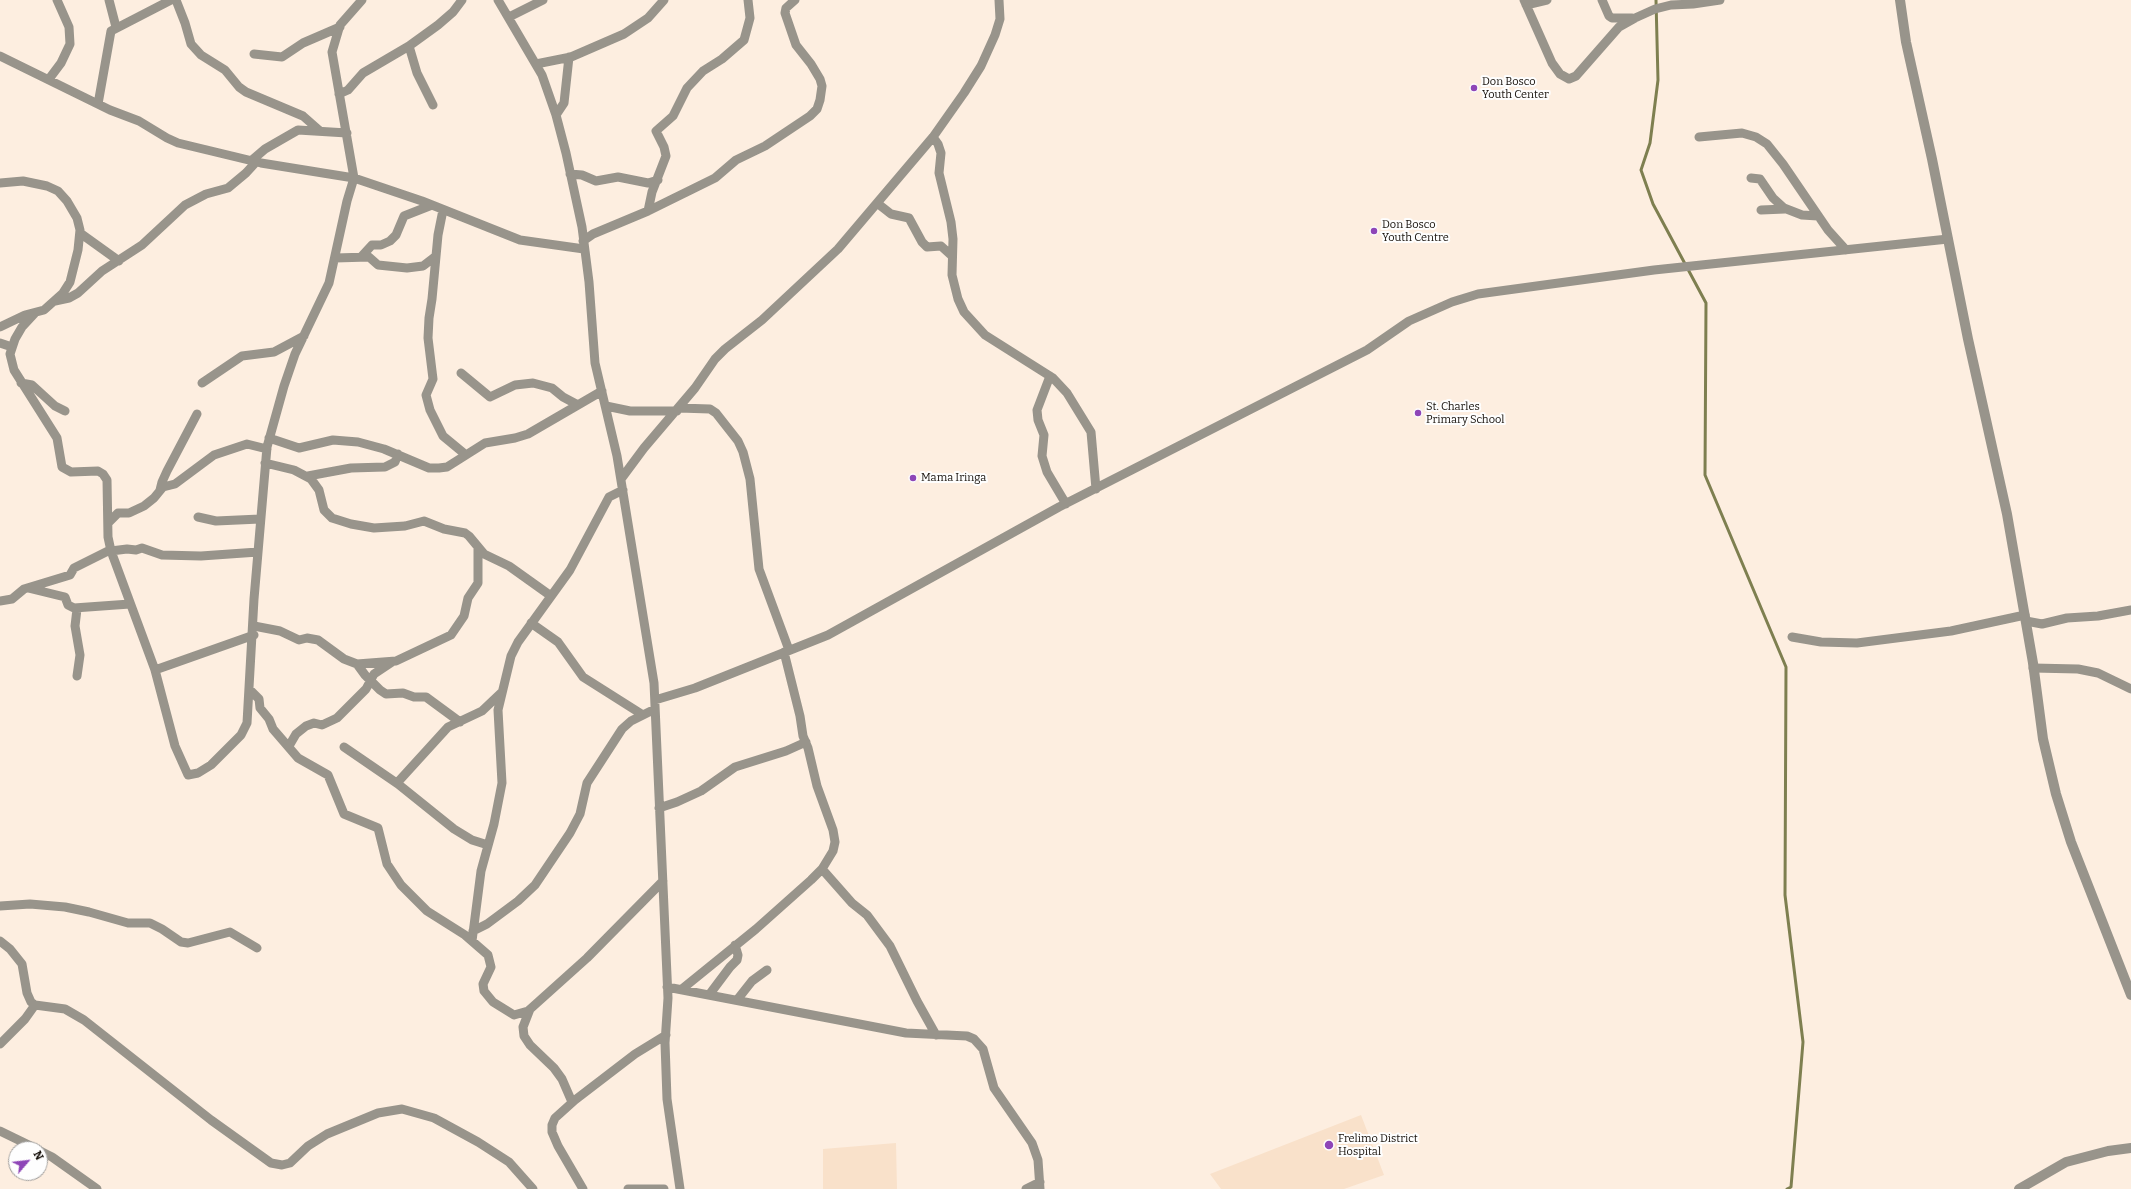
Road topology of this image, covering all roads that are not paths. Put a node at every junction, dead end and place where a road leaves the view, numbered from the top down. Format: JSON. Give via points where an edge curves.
{"nodes":[{"id":1,"x":57,"y":0,"type":"edge"},
{"id":2,"x":109,"y":0,"type":"edge"},
{"id":3,"x":171,"y":0,"type":"edge"},
{"id":4,"x":176,"y":0,"type":"edge"},
{"id":5,"x":362,"y":0,"type":"edge"},
{"id":6,"x":462,"y":0,"type":"edge"},
{"id":7,"x":498,"y":0,"type":"edge"},
{"id":8,"x":543,"y":0,"type":"edge"},
{"id":9,"x":664,"y":0,"type":"edge"},
{"id":10,"x":748,"y":0,"type":"edge"},
{"id":11,"x":795,"y":0,"type":"edge"},
{"id":12,"x":999,"y":0,"type":"edge"},
{"id":13,"x":1547,"y":0,"type":"edge"},
{"id":14,"x":1602,"y":0,"type":"edge"},
{"id":15,"x":1720,"y":0,"type":"edge"},
{"id":16,"x":1900,"y":0,"type":"edge"},
{"id":17,"x":1525,"y":2,"type":"edge"},
{"id":18,"x":508,"y":17,"type":"junction"},
{"id":19,"x":1635,"y":18,"type":"junction"},
{"id":20,"x":340,"y":26,"type":"junction"},
{"id":21,"x":116,"y":27,"type":"junction"},
{"id":22,"x":409,"y":46,"type":"junction"},
{"id":23,"x":254,"y":54,"type":"dead end"},
{"id":24,"x":0,"y":56,"type":"edge"},
{"id":25,"x":569,"y":57,"type":"junction"},
{"id":26,"x":536,"y":64,"type":"junction"},
{"id":27,"x":49,"y":79,"type":"junction"},
{"id":28,"x":339,"y":94,"type":"junction"},
{"id":29,"x":98,"y":104,"type":"junction"},
{"id":30,"x":433,"y":105,"type":"dead end"},
{"id":31,"x":556,"y":115,"type":"junction"},
{"id":32,"x":320,"y":131,"type":"junction"},
{"id":33,"x":347,"y":133,"type":"junction"},
{"id":34,"x":1699,"y":137,"type":"dead end"},
{"id":35,"x":933,"y":138,"type":"junction"},
{"id":36,"x":254,"y":162,"type":"junction"},
{"id":37,"x":570,"y":174,"type":"junction"},
{"id":38,"x":354,"y":178,"type":"junction"},
{"id":39,"x":1751,"y":178,"type":"dead end"},
{"id":40,"x":658,"y":180,"type":"junction"},
{"id":41,"x":0,"y":183,"type":"edge"},
{"id":42,"x":877,"y":203,"type":"junction"},
{"id":43,"x":432,"y":205,"type":"junction"},
{"id":44,"x":1785,"y":209,"type":"junction"},
{"id":45,"x":443,"y":210,"type":"junction"},
{"id":46,"x":1761,"y":210,"type":"dead end"},
{"id":47,"x":648,"y":211,"type":"junction"},
{"id":48,"x":1818,"y":216,"type":"junction"},
{"id":49,"x":80,"y":233,"type":"junction"},
{"id":50,"x":1948,"y":239,"type":"junction"},
{"id":51,"x":584,"y":245,"type":"junction"},
{"id":52,"x":1846,"y":250,"type":"junction"},
{"id":53,"x":436,"y":256,"type":"junction"},
{"id":54,"x":952,"y":256,"type":"junction"},
{"id":55,"x":361,"y":257,"type":"junction"},
{"id":56,"x":335,"y":258,"type":"junction"},
{"id":57,"x":119,"y":261,"type":"junction"},
{"id":58,"x":55,"y":301,"type":"junction"},
{"id":59,"x":35,"y":312,"type":"junction"},
{"id":60,"x":0,"y":327,"type":"edge"},
{"id":61,"x":304,"y":336,"type":"junction"},
{"id":62,"x":0,"y":343,"type":"edge"},
{"id":63,"x":12,"y":347,"type":"junction"},
{"id":64,"x":461,"y":373,"type":"dead end"},
{"id":65,"x":1050,"y":376,"type":"junction"},
{"id":66,"x":21,"y":382,"type":"junction"},
{"id":67,"x":202,"y":383,"type":"dead end"},
{"id":68,"x":602,"y":391,"type":"junction"},
{"id":69,"x":578,"y":405,"type":"junction"},
{"id":70,"x":606,"y":406,"type":"junction"},
{"id":71,"x":678,"y":409,"type":"junction"},
{"id":72,"x":65,"y":411,"type":"dead end"},
{"id":73,"x":197,"y":414,"type":"dead end"},
{"id":74,"x":269,"y":438,"type":"junction"},
{"id":75,"x":267,"y":449,"type":"junction"},
{"id":76,"x":398,"y":454,"type":"junction"},
{"id":77,"x":466,"y":455,"type":"junction"},
{"id":78,"x":265,"y":463,"type":"junction"},
{"id":79,"x":308,"y":476,"type":"junction"},
{"id":80,"x":621,"y":479,"type":"junction"},
{"id":81,"x":1096,"y":489,"type":"junction"},
{"id":82,"x":160,"y":490,"type":"junction"},
{"id":83,"x":623,"y":490,"type":"junction"},
{"id":84,"x":1066,"y":504,"type":"junction"},
{"id":85,"x":198,"y":517,"type":"dead end"},
{"id":86,"x":260,"y":520,"type":"junction"},
{"id":87,"x":108,"y":523,"type":"junction"},
{"id":88,"x":478,"y":549,"type":"junction"},
{"id":89,"x":110,"y":551,"type":"junction"},
{"id":90,"x":258,"y":552,"type":"junction"},
{"id":91,"x":28,"y":588,"type":"junction"},
{"id":92,"x":551,"y":596,"type":"junction"},
{"id":93,"x":0,"y":601,"type":"edge"},
{"id":94,"x":130,"y":604,"type":"junction"},
{"id":95,"x":77,"y":609,"type":"junction"},
{"id":96,"x":2131,"y":610,"type":"edge"},
{"id":97,"x":2025,"y":618,"type":"junction"},
{"id":98,"x":531,"y":623,"type":"junction"},
{"id":99,"x":254,"y":631,"type":"junction"},
{"id":100,"x":1792,"y":637,"type":"dead end"},
{"id":101,"x":787,"y":651,"type":"junction"},
{"id":102,"x":392,"y":662,"type":"junction"},
{"id":103,"x":357,"y":664,"type":"junction"},
{"id":104,"x":2033,"y":668,"type":"junction"},
{"id":105,"x":155,"y":670,"type":"junction"},
{"id":106,"x":77,"y":676,"type":"dead end"},
{"id":107,"x":370,"y":682,"type":"junction"},
{"id":108,"x":2131,"y":689,"type":"edge"},
{"id":109,"x":250,"y":690,"type":"junction"},
{"id":110,"x":502,"y":692,"type":"junction"},
{"id":111,"x":655,"y":704,"type":"junction"},
{"id":112,"x":643,"y":715,"type":"junction"},
{"id":113,"x":460,"y":722,"type":"junction"},
{"id":114,"x":806,"y":742,"type":"junction"},
{"id":115,"x":289,"y":746,"type":"junction"},
{"id":116,"x":344,"y":746,"type":"dead end"},
{"id":117,"x":397,"y":783,"type":"junction"},
{"id":118,"x":659,"y":808,"type":"junction"},
{"id":119,"x":488,"y":845,"type":"junction"},
{"id":120,"x":822,"y":868,"type":"junction"},
{"id":121,"x":663,"y":881,"type":"junction"},
{"id":122,"x":0,"y":906,"type":"edge"},
{"id":123,"x":473,"y":931,"type":"junction"},
{"id":124,"x":472,"y":941,"type":"junction"},
{"id":125,"x":0,"y":942,"type":"edge"},
{"id":126,"x":735,"y":946,"type":"junction"},
{"id":127,"x":257,"y":948,"type":"dead end"},
{"id":128,"x":767,"y":970,"type":"dead end"},
{"id":129,"x":667,"y":987,"type":"junction"},
{"id":130,"x":682,"y":989,"type":"junction"},
{"id":131,"x":709,"y":995,"type":"junction"},
{"id":132,"x":2131,"y":995,"type":"edge"},
{"id":133,"x":737,"y":1000,"type":"junction"},
{"id":134,"x":35,"y":1004,"type":"junction"},
{"id":135,"x":530,"y":1009,"type":"junction"},
{"id":136,"x":509,"y":1012,"type":"junction"},
{"id":137,"x":666,"y":1035,"type":"junction"},
{"id":138,"x":936,"y":1035,"type":"junction"},
{"id":139,"x":524,"y":1036,"type":"junction"},
{"id":140,"x":0,"y":1044,"type":"edge"},
{"id":141,"x":572,"y":1102,"type":"junction"},
{"id":142,"x":0,"y":1131,"type":"edge"},
{"id":143,"x":21,"y":1141,"type":"edge"},
{"id":144,"x":2131,"y":1148,"type":"edge"},
{"id":145,"x":48,"y":1156,"type":"edge"},
{"id":146,"x":1040,"y":1185,"type":"edge"},
{"id":147,"x":97,"y":1189,"type":"edge"},
{"id":148,"x":533,"y":1189,"type":"edge"},
{"id":149,"x":583,"y":1189,"type":"edge"},
{"id":150,"x":628,"y":1189,"type":"edge"},
{"id":151,"x":664,"y":1189,"type":"edge"},
{"id":152,"x":680,"y":1189,"type":"edge"},
{"id":153,"x":1026,"y":1189,"type":"edge"},
{"id":154,"x":2019,"y":1189,"type":"edge"}],
"edges":[{"from":1,"to":27,"type":"street","via":[[69,27],[70,44],[61,63]]},
{"from":2,"to":21,"type":"street"},
{"from":3,"to":21,"type":"street"},
{"from":4,"to":32,"type":"street","via":[[190,44],[201,55],[225,70],[246,92],[303,116]]},
{"from":5,"to":20,"type":"street"},
{"from":6,"to":22,"type":"street","via":[[448,17]]},
{"from":7,"to":18,"type":"street"},
{"from":8,"to":18,"type":"street"},
{"from":9,"to":25,"type":"street","via":[[648,18],[624,34]]},
{"from":10,"to":40,"type":"street","via":[[750,18],[744,40],[703,71],[687,88],[673,116],[657,129],[666,156]]},
{"from":11,"to":47,"type":"street","via":[[786,8],[785,13],[796,45],[812,64],[820,79],[822,86],[817,109],[765,146],[736,160],[715,178]]},
{"from":12,"to":35,"type":"street","via":[[1000,19],[996,35],[981,66]]},
{"from":13,"to":17,"type":"street"},
{"from":14,"to":19,"type":"street","via":[[1612,18]]},
{"from":15,"to":19,"type":"street","via":[[1671,5]]},
{"from":16,"to":50,"type":"street","via":[[1906,42]]},
{"from":17,"to":19,"type":"street","via":[[1552,63],[1560,74],[1569,79],[1576,76],[1619,27]]},
{"from":18,"to":26,"type":"street"},
{"from":20,"to":23,"type":"street","via":[[303,43],[282,57]]},
{"from":20,"to":28,"type":"street","via":[[332,52]]},
{"from":21,"to":29,"type":"street","via":[[109,37],[108,56]]},
{"from":22,"to":28,"type":"street","via":[[363,73],[348,90]]},
{"from":22,"to":30,"type":"street","via":[[417,73]]},
{"from":24,"to":27,"type":"street"},
{"from":25,"to":26,"type":"street"},
{"from":25,"to":31,"type":"street","via":[[564,103]]},
{"from":26,"to":31,"type":"street"},
{"from":27,"to":29,"type":"street"},
{"from":28,"to":33,"type":"street"},
{"from":29,"to":36,"type":"street","via":[[178,143]]},
{"from":31,"to":37,"type":"street"},
{"from":32,"to":33,"type":"street"},
{"from":32,"to":36,"type":"street","via":[[298,130],[265,149]]},
{"from":33,"to":38,"type":"street"},
{"from":34,"to":48,"type":"street","via":[[1742,133],[1767,144]]},
{"from":35,"to":42,"type":"street"},
{"from":35,"to":54,"type":"street","via":[[941,153],[939,173],[951,222]]},
{"from":36,"to":38,"type":"street"},
{"from":36,"to":57,"type":"street","via":[[242,178],[228,188],[206,194],[184,205],[142,245]]},
{"from":37,"to":40,"type":"street","via":[[582,175],[596,181],[618,177],[648,182]]},
{"from":37,"to":51,"type":"street"},
{"from":38,"to":43,"type":"street"},
{"from":38,"to":56,"type":"street"},
{"from":39,"to":44,"type":"street","via":[[1760,179],[1773,198]]},
{"from":40,"to":47,"type":"street","via":[[652,192]]},
{"from":41,"to":49,"type":"street","via":[[23,181],[58,191],[77,218]]},
{"from":42,"to":54,"type":"street","via":[[892,214],[909,218],[927,247],[941,246]]},
{"from":42,"to":71,"type":"street","via":[[820,267],[762,320],[725,349],[708,367]]},
{"from":43,"to":45,"type":"street"},
{"from":43,"to":55,"type":"street","via":[[404,216],[396,235],[390,241],[372,245]]},
{"from":44,"to":46,"type":"street"},
{"from":44,"to":48,"type":"street","via":[[1802,215]]},
{"from":45,"to":51,"type":"street","via":[[520,240]]},
{"from":45,"to":53,"type":"street"},
{"from":47,"to":51,"type":"street","via":[[614,224]]},
{"from":48,"to":52,"type":"street"},
{"from":49,"to":57,"type":"street"},
{"from":49,"to":58,"type":"street","via":[[70,282]]},
{"from":50,"to":52,"type":"street"},
{"from":50,"to":97,"type":"street","via":[[2007,514]]},
{"from":51,"to":68,"type":"street","via":[[595,363]]},
{"from":52,"to":81,"type":"street","via":[[1654,270],[1478,294],[1452,302],[1410,321],[1367,350]]},
{"from":53,"to":55,"type":"street","via":[[423,266],[407,268],[378,265],[369,257]]},
{"from":53,"to":77,"type":"street","via":[[428,338],[433,379],[426,395],[430,410],[443,436]]},
{"from":54,"to":65,"type":"street","via":[[952,274],[964,312],[985,335]]},
{"from":55,"to":56,"type":"street"},
{"from":56,"to":61,"type":"street","via":[[327,290]]},
{"from":57,"to":58,"type":"street","via":[[102,271],[78,293]]},
{"from":58,"to":59,"type":"street","via":[[44,310]]},
{"from":59,"to":60,"type":"street"},
{"from":59,"to":63,"type":"street","via":[[22,327]]},
{"from":61,"to":67,"type":"street","via":[[274,352],[242,356]]},
{"from":61,"to":74,"type":"street","via":[[284,386]]},
{"from":62,"to":63,"type":"street"},
{"from":63,"to":66,"type":"street","via":[[11,360]]},
{"from":64,"to":69,"type":"street","via":[[490,397],[515,385],[533,383],[552,388],[563,398]]},
{"from":65,"to":81,"type":"street","via":[[1067,393],[1091,432]]},
{"from":65,"to":84,"type":"street","via":[[1037,410],[1044,435],[1042,456],[1047,472]]},
{"from":66,"to":72,"type":"street","via":[[32,385],[55,406]]},
{"from":66,"to":87,"type":"street","via":[[57,438],[62,467],[71,472],[92,470],[104,474],[107,480]]},
{"from":68,"to":69,"type":"street"},
{"from":68,"to":70,"type":"street"},
{"from":69,"to":77,"type":"street","via":[[528,434],[485,443]]},
{"from":70,"to":71,"type":"street","via":[[630,411]]},
{"from":70,"to":80,"type":"street"},
{"from":71,"to":80,"type":"street"},
{"from":71,"to":101,"type":"street","via":[[710,410],[716,413],[738,441],[743,452],[750,479],[759,569]]},
{"from":73,"to":82,"type":"street","via":[[164,476]]},
{"from":74,"to":75,"type":"street"},
{"from":74,"to":76,"type":"street","via":[[299,448],[333,440],[358,442]]},
{"from":75,"to":78,"type":"street"},
{"from":75,"to":82,"type":"street","via":[[246,444],[219,453],[175,484]]},
{"from":76,"to":77,"type":"street","via":[[430,468],[447,467]]},
{"from":76,"to":79,"type":"street","via":[[395,462],[385,467],[351,468]]},
{"from":78,"to":79,"type":"street"},
{"from":78,"to":86,"type":"street"},
{"from":79,"to":88,"type":"street","via":[[319,490],[324,510],[332,518],[374,528],[430,522],[444,529],[465,533]]},
{"from":80,"to":83,"type":"street"},
{"from":81,"to":84,"type":"street"},
{"from":82,"to":87,"type":"street","via":[[144,506],[129,513],[118,513]]},
{"from":83,"to":92,"type":"street","via":[[609,497],[570,570]]},
{"from":83,"to":111,"type":"street","via":[[654,683]]},
{"from":84,"to":101,"type":"street","via":[[862,618]]},
{"from":85,"to":86,"type":"street","via":[[216,521]]},
{"from":86,"to":90,"type":"street"},
{"from":87,"to":89,"type":"street"},
{"from":88,"to":92,"type":"street"},
{"from":88,"to":102,"type":"street","via":[[478,583],[468,598],[464,616],[451,635]]},
{"from":89,"to":90,"type":"street","via":[[142,548],[162,555],[201,556]]},
{"from":89,"to":91,"type":"street","via":[[76,567],[70,575]]},
{"from":89,"to":94,"type":"street"},
{"from":90,"to":99,"type":"street"},
{"from":91,"to":93,"type":"street","via":[[12,599]]},
{"from":91,"to":95,"type":"street","via":[[65,598],[68,605]]},
{"from":92,"to":98,"type":"street"},
{"from":94,"to":95,"type":"street"},
{"from":94,"to":105,"type":"street"},
{"from":95,"to":106,"type":"street","via":[[75,626],[80,655]]},
{"from":96,"to":97,"type":"street","via":[[2067,618],[2042,624]]},
{"from":97,"to":100,"type":"street","via":[[1965,629],[1856,643],[1822,642]]},
{"from":97,"to":104,"type":"street"},
{"from":98,"to":110,"type":"street","via":[[511,656]]},
{"from":98,"to":112,"type":"street","via":[[558,642],[583,677]]},
{"from":99,"to":103,"type":"street","via":[[280,631],[299,640],[318,640],[344,659]]},
{"from":99,"to":105,"type":"street"},
{"from":99,"to":109,"type":"street"},
{"from":101,"to":111,"type":"street"},
{"from":101,"to":114,"type":"street","via":[[801,731]]},
{"from":102,"to":103,"type":"street"},
{"from":102,"to":107,"type":"street","via":[[374,674]]},
{"from":103,"to":107,"type":"street"},
{"from":104,"to":108,"type":"street","via":[[2078,669],[2098,673]]},
{"from":104,"to":132,"type":"street","via":[[2042,739],[2062,814]]},
{"from":105,"to":109,"type":"street","via":[[167,722],[188,775],[198,773],[210,765],[241,735],[247,723]]},
{"from":107,"to":113,"type":"street","via":[[386,694],[403,693],[414,697],[426,697]]},
{"from":107,"to":115,"type":"street","via":[[337,718],[322,725],[314,723],[306,726],[296,734]]},
{"from":109,"to":115,"type":"street","via":[[259,699],[260,708],[273,729]]},
{"from":110,"to":113,"type":"street","via":[[482,711]]},
{"from":110,"to":119,"type":"street","via":[[498,710],[502,783]]},
{"from":111,"to":112,"type":"street"},
{"from":111,"to":118,"type":"street"},
{"from":112,"to":123,"type":"street","via":[[622,729],[587,783],[580,814],[535,885],[518,901]]},
{"from":113,"to":117,"type":"street","via":[[440,734]]},
{"from":114,"to":118,"type":"street","via":[[735,767],[695,794]]},
{"from":114,"to":120,"type":"street","via":[[817,786],[829,814],[835,842],[833,851]]},
{"from":115,"to":124,"type":"street","via":[[302,762],[328,775],[344,814],[378,828],[387,864],[401,885],[437,919]]},
{"from":116,"to":117,"type":"street"},
{"from":117,"to":119,"type":"street","via":[[454,829],[472,840]]},
{"from":118,"to":121,"type":"street"},
{"from":119,"to":123,"type":"street","via":[[481,871]]},
{"from":120,"to":126,"type":"street"},
{"from":120,"to":138,"type":"street","via":[[852,903],[867,915],[890,946],[916,1001]]},
{"from":121,"to":129,"type":"street"},
{"from":121,"to":135,"type":"street","via":[[587,958]]},
{"from":122,"to":127,"type":"street","via":[[30,904],[65,907],[133,924],[150,923],[162,928],[181,942],[188,943],[230,932]]},
{"from":123,"to":124,"type":"street"},
{"from":124,"to":136,"type":"street","via":[[491,961],[490,970],[483,984],[484,991],[492,1002]]},
{"from":125,"to":134,"type":"street","via":[[22,964],[27,993],[30,1001]]},
{"from":126,"to":130,"type":"street"},
{"from":126,"to":131,"type":"street","via":[[737,960]]},
{"from":128,"to":133,"type":"street","via":[[749,984]]},
{"from":129,"to":130,"type":"street"},
{"from":129,"to":137,"type":"street"},
{"from":130,"to":131,"type":"street"},
{"from":131,"to":133,"type":"street"},
{"from":133,"to":138,"type":"street","via":[[906,1033]]},
{"from":134,"to":140,"type":"street","via":[[25,1019]]},
{"from":134,"to":148,"type":"street","via":[[65,1008],[84,1020],[249,1149],[275,1165],[290,1163],[315,1140],[363,1118],[402,1109],[434,1118],[478,1142],[509,1162]]},
{"from":135,"to":136,"type":"street","via":[[514,1015]]},
{"from":135,"to":139,"type":"street","via":[[523,1027]]},
{"from":136,"to":139,"type":"street"},
{"from":137,"to":141,"type":"street","via":[[635,1054]]},
{"from":137,"to":152,"type":"street","via":[[667,1099]]},
{"from":138,"to":146,"type":"street","via":[[967,1036],[980,1043],[994,1088],[1032,1143],[1038,1160]]},
{"from":139,"to":141,"type":"street","via":[[562,1079]]},
{"from":141,"to":149,"type":"street","via":[[555,1118],[552,1132]]},
{"from":142,"to":143,"type":"street"},
{"from":144,"to":154,"type":"street","via":[[2066,1162]]},
{"from":145,"to":147,"type":"street"},
{"from":146,"to":153,"type":"street"},
{"from":150,"to":151,"type":"street"}]}
